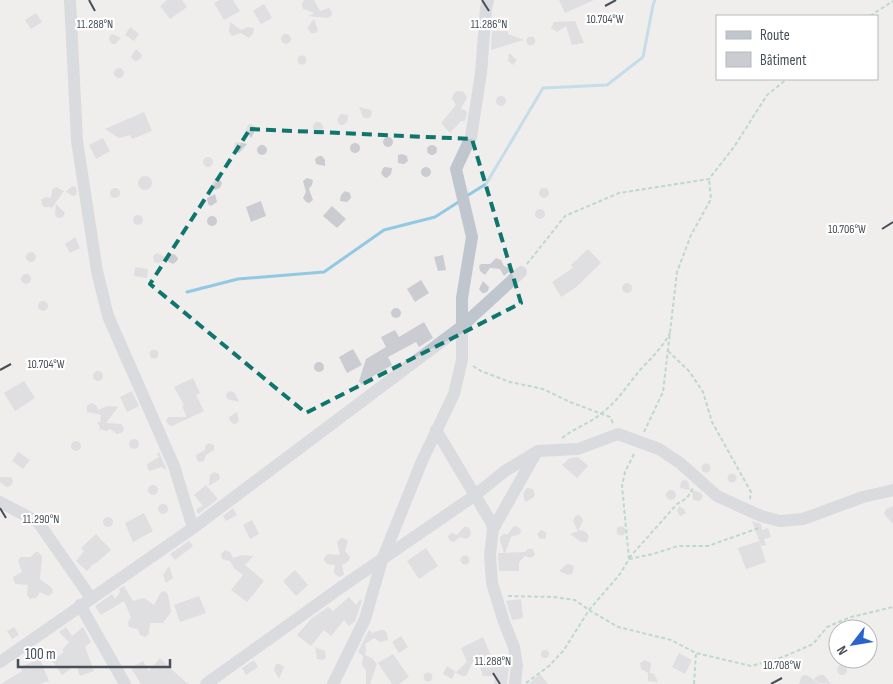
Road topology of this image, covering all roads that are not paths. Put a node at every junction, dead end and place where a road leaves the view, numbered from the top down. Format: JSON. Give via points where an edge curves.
{"nodes":[{"id":1,"x":70,"y":0,"type":"edge"},
{"id":2,"x":488,"y":0,"type":"edge"},
{"id":3,"x":521,"y":272,"type":"road end"},
{"id":4,"x":461,"y":327,"type":"junction"},
{"id":5,"x":436,"y":430,"type":"junction"},
{"id":6,"x":538,"y":451,"type":"junction"},
{"id":7,"x":893,"y":490,"type":"edge"},
{"id":8,"x":474,"y":496,"type":"junction"},
{"id":9,"x":0,"y":502,"type":"edge"},
{"id":10,"x":193,"y":528,"type":"junction"},
{"id":11,"x":493,"y":529,"type":"junction"},
{"id":12,"x":382,"y":560,"type":"junction"},
{"id":13,"x":85,"y":602,"type":"junction"},
{"id":14,"x":0,"y":662,"type":"edge"},
{"id":15,"x":125,"y":684,"type":"edge"},
{"id":16,"x":206,"y":684,"type":"edge"},
{"id":17,"x":333,"y":684,"type":"edge"},
{"id":18,"x":515,"y":684,"type":"edge"}],
"edges":[{"from":1,"to":10,"type":"street","via":[[77,141],[97,272],[108,316],[174,466]]},
{"from":2,"to":4,"type":"street","via":[[471,137],[456,169],[472,237],[462,298]]},
{"from":3,"to":4,"type":"street"},
{"from":4,"to":5,"type":"street","via":[[462,360],[454,394]]},
{"from":4,"to":10,"type":"street"},
{"from":5,"to":8,"type":"street"},
{"from":5,"to":12,"type":"street"},
{"from":6,"to":7,"type":"street","via":[[578,449],[618,434],[658,449],[680,463],[718,496],[780,521],[803,519],[863,497]]},
{"from":6,"to":8,"type":"street","via":[[505,471]]},
{"from":6,"to":11,"type":"street"},
{"from":8,"to":11,"type":"street"},
{"from":8,"to":12,"type":"street"},
{"from":9,"to":13,"type":"street","via":[[38,522]]},
{"from":10,"to":13,"type":"street"},
{"from":11,"to":18,"type":"street","via":[[490,555],[492,583],[514,647],[517,665]]},
{"from":12,"to":16,"type":"street"},
{"from":12,"to":17,"type":"street","via":[[365,619]]},
{"from":13,"to":14,"type":"street"},
{"from":13,"to":15,"type":"street"}]}
